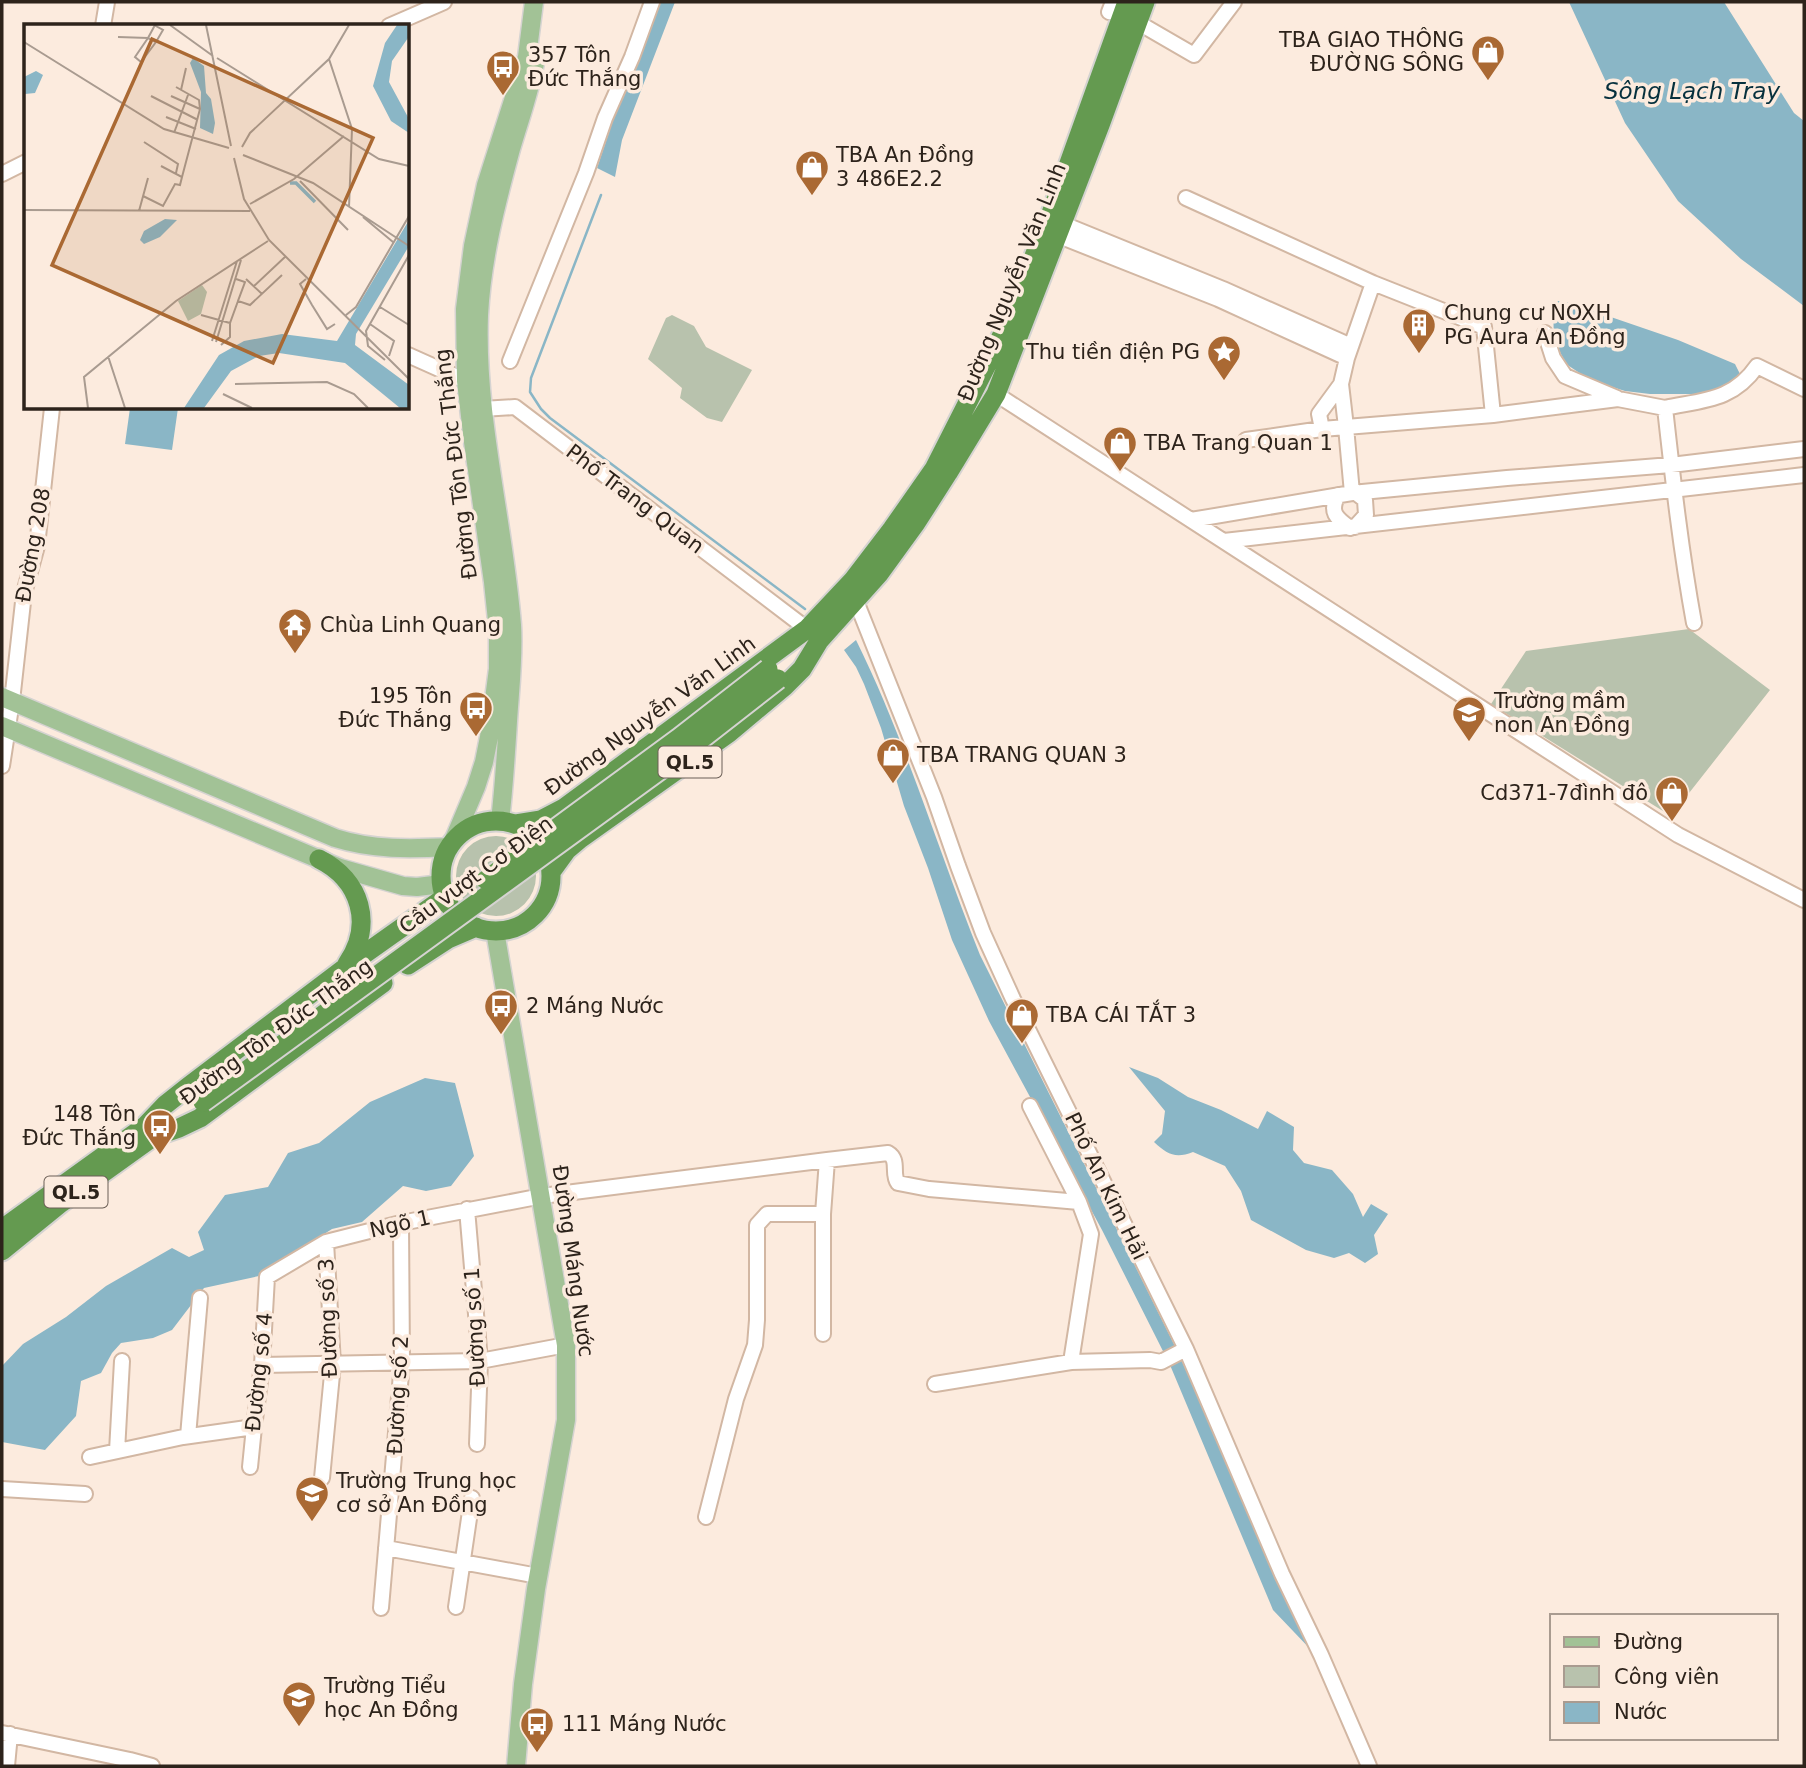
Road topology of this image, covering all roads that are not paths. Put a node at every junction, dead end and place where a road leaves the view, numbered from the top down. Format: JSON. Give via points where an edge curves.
{"nodes":[{"id":1,"x":107,"y":2,"type":"edge"},
{"id":2,"x":444,"y":2,"type":"edge"},
{"id":3,"x":534,"y":2,"type":"edge"},
{"id":4,"x":545,"y":2,"type":"edge"},
{"id":5,"x":652,"y":2,"type":"edge"},
{"id":6,"x":1127,"y":2,"type":"edge"},
{"id":7,"x":1145,"y":2,"type":"edge"},
{"id":8,"x":1234,"y":2,"type":"edge"},
{"id":9,"x":1137,"y":22,"type":"junction"},
{"id":10,"x":103,"y":24,"type":"edge"},
{"id":11,"x":394,"y":24,"type":"edge"},
{"id":12,"x":24,"y":163,"type":"edge"},
{"id":13,"x":2,"y":174,"type":"edge"},
{"id":14,"x":1186,"y":198,"type":"dead end"},
{"id":15,"x":1053,"y":227,"type":"junction"},
{"id":16,"x":1373,"y":282,"type":"junction"},
{"id":17,"x":1545,"y":333,"type":"dead end"},
{"id":18,"x":1349,"y":352,"type":"junction"},
{"id":19,"x":410,"y":356,"type":"edge"},
{"id":20,"x":510,"y":361,"type":"dead end"},
{"id":21,"x":466,"y":381,"type":"junction"},
{"id":22,"x":1341,"y":384,"type":"junction"},
{"id":23,"x":1804,"y":389,"type":"edge"},
{"id":24,"x":996,"y":394,"type":"junction"},
{"id":25,"x":1618,"y":399,"type":"junction"},
{"id":26,"x":1665,"y":408,"type":"junction"},
{"id":27,"x":482,"y":409,"type":"junction"},
{"id":28,"x":52,"y":410,"type":"edge"},
{"id":29,"x":1493,"y":415,"type":"junction"},
{"id":30,"x":1346,"y":427,"type":"junction"},
{"id":31,"x":1322,"y":429,"type":"junction"},
{"id":32,"x":1246,"y":440,"type":"dead end"},
{"id":33,"x":1804,"y":449,"type":"edge"},
{"id":34,"x":1671,"y":465,"type":"junction"},
{"id":35,"x":1804,"y":475,"type":"edge"},
{"id":36,"x":1676,"y":491,"type":"junction"},
{"id":37,"x":1349,"y":494,"type":"junction"},
{"id":38,"x":1192,"y":520,"type":"junction"},
{"id":39,"x":1352,"y":527,"type":"junction"},
{"id":40,"x":1224,"y":541,"type":"junction"},
{"id":41,"x":856,"y":601,"type":"junction"},
{"id":42,"x":1693,"y":623,"type":"dead end"},
{"id":43,"x":813,"y":635,"type":"junction"},
{"id":44,"x":7,"y":699,"type":"edge"},
{"id":45,"x":5,"y":727,"type":"edge"},
{"id":46,"x":2,"y":766,"type":"edge"},
{"id":47,"x":286,"y":817,"type":"junction"},
{"id":48,"x":508,"y":822,"type":"junction"},
{"id":49,"x":277,"y":841,"type":"junction"},
{"id":50,"x":452,"y":843,"type":"junction"},
{"id":51,"x":319,"y":859,"type":"junction"},
{"id":52,"x":551,"y":872,"type":"junction"},
{"id":53,"x":443,"y":890,"type":"junction"},
{"id":54,"x":1804,"y":900,"type":"edge"},
{"id":55,"x":486,"y":929,"type":"junction"},
{"id":56,"x":342,"y":970,"type":"junction"},
{"id":57,"x":1030,"y":1105,"type":"dead end"},
{"id":58,"x":149,"y":1131,"type":"junction"},
{"id":59,"x":827,"y":1160,"type":"junction"},
{"id":60,"x":542,"y":1196,"type":"junction"},
{"id":61,"x":1079,"y":1202,"type":"junction"},
{"id":62,"x":467,"y":1209,"type":"junction"},
{"id":63,"x":823,"y":1214,"type":"junction"},
{"id":64,"x":401,"y":1223,"type":"junction"},
{"id":65,"x":2,"y":1229,"type":"edge"},
{"id":66,"x":326,"y":1242,"type":"junction"},
{"id":67,"x":2,"y":1251,"type":"edge"},
{"id":68,"x":267,"y":1277,"type":"joint"},
{"id":69,"x":200,"y":1298,"type":"dead end"},
{"id":70,"x":823,"y":1334,"type":"dead end"},
{"id":71,"x":566,"y":1345,"type":"junction"},
{"id":72,"x":1184,"y":1351,"type":"junction"},
{"id":73,"x":122,"y":1361,"type":"dead end"},
{"id":74,"x":480,"y":1361,"type":"junction"},
{"id":75,"x":402,"y":1362,"type":"junction"},
{"id":76,"x":1071,"y":1362,"type":"junction"},
{"id":77,"x":333,"y":1364,"type":"junction"},
{"id":78,"x":262,"y":1365,"type":"junction"},
{"id":79,"x":935,"y":1384,"type":"dead end"},
{"id":80,"x":254,"y":1427,"type":"junction"},
{"id":81,"x":188,"y":1436,"type":"junction"},
{"id":82,"x":477,"y":1444,"type":"dead end"},
{"id":83,"x":117,"y":1451,"type":"junction"},
{"id":84,"x":90,"y":1457,"type":"dead end"},
{"id":85,"x":250,"y":1467,"type":"dead end"},
{"id":86,"x":322,"y":1478,"type":"dead end"},
{"id":87,"x":2,"y":1489,"type":"edge"},
{"id":88,"x":85,"y":1494,"type":"dead end"},
{"id":89,"x":472,"y":1498,"type":"dead end"},
{"id":90,"x":706,"y":1517,"type":"dead end"},
{"id":91,"x":386,"y":1548,"type":"junction"},
{"id":92,"x":463,"y":1562,"type":"junction"},
{"id":93,"x":538,"y":1576,"type":"junction"},
{"id":94,"x":456,"y":1607,"type":"dead end"},
{"id":95,"x":381,"y":1608,"type":"dead end"},
{"id":96,"x":6,"y":1734,"type":"edge"},
{"id":97,"x":6,"y":1766,"type":"edge"},
{"id":98,"x":152,"y":1766,"type":"edge"},
{"id":99,"x":516,"y":1766,"type":"edge"},
{"id":100,"x":1369,"y":1766,"type":"edge"}],
"edges":[{"from":1,"to":10,"type":"street"},
{"from":2,"to":11,"type":"street"},
{"from":3,"to":21,"type":"main road","name":"Đường Tôn Đức Thắng","via":[[527,57],[486,185],[472,246],[465,309]]},
{"from":4,"to":27,"type":"main road","name":"Đường Tôn Đức Thắng","via":[[531,87],[496,203],[482,269]]},
{"from":5,"to":20,"type":"street"},
{"from":6,"to":15,"type":"highway","name":"Đường Nguyễn Văn Linh","number":"QL.5"},
{"from":7,"to":9,"type":"highway","name":"Đường Nguyễn Văn Linh","number":"QL.5"},
{"from":8,"to":9,"type":"street","via":[[1194,55]]},
{"from":9,"to":15,"type":"highway","name":"Đường Nguyễn Văn Linh","number":"QL.5"},
{"from":12,"to":13,"type":"street"},
{"from":14,"to":16,"type":"street"},
{"from":15,"to":18,"type":"street"},
{"from":15,"to":24,"type":"highway","name":"Đường Nguyễn Văn Linh","number":"QL.5"},
{"from":15,"to":43,"type":"highway","name":"Đường Nguyễn Văn Linh","number":"QL.5","via":[[933,469]]},
{"from":16,"to":18,"type":"street"},
{"from":16,"to":29,"type":"street","via":[[1484,327]]},
{"from":17,"to":25,"type":"street","via":[[1553,358],[1566,376]]},
{"from":18,"to":22,"type":"street"},
{"from":19,"to":21,"type":"street"},
{"from":21,"to":27,"type":"street"},
{"from":21,"to":50,"type":"main road","name":"Đường Tôn Đức Thắng","via":[[493,582],[498,669],[484,762]]},
{"from":22,"to":30,"type":"street"},
{"from":22,"to":31,"type":"street","via":[[1319,414]]},
{"from":23,"to":26,"type":"street","via":[[1757,366],[1730,393]]},
{"from":24,"to":38,"type":"street"},
{"from":24,"to":41,"type":"highway","name":"Đường Nguyễn Văn Linh","number":"QL.5","via":[[916,523]]},
{"from":25,"to":26,"type":"street"},
{"from":25,"to":29,"type":"street"},
{"from":26,"to":34,"type":"street"},
{"from":27,"to":43,"type":"street","name":"Phố Trang Quan","via":[[515,407]]},
{"from":27,"to":48,"type":"main road","name":"Đường Tôn Đức Thắng","via":[[512,628],[505,783]]},
{"from":28,"to":44,"type":"street","name":"Đường 208","via":[[37,546],[24,593]]},
{"from":29,"to":30,"type":"street"},
{"from":30,"to":31,"type":"street"},
{"from":30,"to":37,"type":"street"},
{"from":31,"to":32,"type":"street"},
{"from":33,"to":34,"type":"street"},
{"from":34,"to":36,"type":"street"},
{"from":34,"to":37,"type":"street"},
{"from":35,"to":36,"type":"street"},
{"from":36,"to":39,"type":"street"},
{"from":36,"to":42,"type":"street"},
{"from":37,"to":38,"type":"street"},
{"from":37,"to":39,"type":"street","via":[[1365,500],[1366,515]]},
{"from":37,"to":39,"type":"street","via":[[1334,504],[1340,522]]},
{"from":38,"to":40,"type":"street"},
{"from":39,"to":40,"type":"street"},
{"from":40,"to":54,"type":"street","via":[[1678,835]]},
{"from":41,"to":43,"type":"highway","name":"Đường Nguyễn Văn Linh","number":"QL.5"},
{"from":41,"to":72,"type":"street","name":"Phố An Kim Hải","via":[[983,933]]},
{"from":43,"to":48,"type":"highway","name":"Đường Nguyễn Văn Linh","number":"QL.5","via":[[564,808],[541,820]]},
{"from":43,"to":52,"type":"highway","name":"Đường Nguyễn Văn Linh","number":"QL.5","via":[[802,669],[784,688],[719,741],[580,839]]},
{"from":43,"to":58,"type":"highway","name":"Cầu vượt Cơ Điện","bridge":true,"via":[[687,750]]},
{"from":44,"to":45,"type":"street","name":"Đường 208"},
{"from":44,"to":47,"type":"main road"},
{"from":45,"to":46,"type":"street","name":"Đường 208"},
{"from":45,"to":49,"type":"main road"},
{"from":47,"to":49,"type":"main road","via":[[292,822],[293,834]]},
{"from":47,"to":50,"type":"main road","via":[[361,846],[387,849]]},
{"from":48,"to":50,"type":"highway","via":[[476,825]]},
{"from":48,"to":52,"type":"highway","via":[[531,833],[542,846]]},
{"from":49,"to":51,"type":"main road"},
{"from":50,"to":53,"type":"highway","via":[[442,865]]},
{"from":51,"to":53,"type":"main road","via":[[403,886]]},
{"from":51,"to":56,"type":"highway","via":[[342,875],[359,907],[357,946]]},
{"from":52,"to":55,"type":"highway","via":[[547,898],[531,919],[514,928]]},
{"from":53,"to":55,"type":"highway","via":[[460,917]]},
{"from":53,"to":56,"type":"highway","name":"Đường Tôn Đức Thắng"},
{"from":55,"to":58,"type":"highway","name":"Đường Tôn Đức Thắng","via":[[448,939],[420,955],[200,1118],[180,1128]]},
{"from":55,"to":60,"type":"main road","name":"Đường Máng Nước"},
{"from":56,"to":58,"type":"highway","name":"Đường Tôn Đức Thắng","via":[[165,1105]]},
{"from":57,"to":61,"type":"street"},
{"from":58,"to":65,"type":"highway","name":"Đường Tôn Đức Thắng","number":"QL.5"},
{"from":58,"to":67,"type":"highway","name":"Đường Tôn Đức Thắng","number":"QL.5"},
{"from":59,"to":60,"type":"street","name":"Ngõ 1"},
{"from":59,"to":61,"type":"street","name":"Ngõ 1","via":[[888,1153],[895,1160],[898,1183]]},
{"from":59,"to":63,"type":"street"},
{"from":60,"to":62,"type":"street","name":"Ngõ 1"},
{"from":60,"to":71,"type":"main road","name":"Đường Máng Nước"},
{"from":61,"to":76,"type":"street","via":[[1091,1234]]},
{"from":62,"to":64,"type":"street","name":"Ngõ 1"},
{"from":62,"to":74,"type":"street","name":"Đường số 1"},
{"from":63,"to":70,"type":"street"},
{"from":63,"to":90,"type":"street","via":[[767,1214],[757,1225],[755,1345]]},
{"from":64,"to":66,"type":"street","name":"Ngõ 1"},
{"from":64,"to":75,"type":"street","name":"Đường số 2"},
{"from":66,"to":68,"type":"street","name":"Ngõ 1"},
{"from":66,"to":77,"type":"street","name":"Đường số 3"},
{"from":68,"to":78,"type":"street","name":"Đường số 4"},
{"from":69,"to":81,"type":"street"},
{"from":71,"to":74,"type":"street"},
{"from":71,"to":93,"type":"main road","name":"Đường Máng Nước","via":[[566,1420]]},
{"from":72,"to":76,"type":"street","via":[[1161,1362]]},
{"from":72,"to":100,"type":"street","name":"Phố An Kim Hải"},
{"from":73,"to":83,"type":"street"},
{"from":74,"to":75,"type":"street"},
{"from":74,"to":82,"type":"street","name":"Đường số 1"},
{"from":75,"to":77,"type":"street"},
{"from":75,"to":91,"type":"street","name":"Đường số 2"},
{"from":76,"to":79,"type":"street"},
{"from":77,"to":78,"type":"street"},
{"from":77,"to":86,"type":"street","name":"Đường số 3"},
{"from":78,"to":80,"type":"street","name":"Đường số 4"},
{"from":80,"to":81,"type":"street"},
{"from":80,"to":85,"type":"street","name":"Đường số 4"},
{"from":81,"to":83,"type":"street"},
{"from":83,"to":84,"type":"street"},
{"from":87,"to":88,"type":"street"},
{"from":89,"to":92,"type":"street"},
{"from":91,"to":92,"type":"street"},
{"from":91,"to":95,"type":"street","name":"Đường số 2"},
{"from":92,"to":93,"type":"street"},
{"from":92,"to":94,"type":"street"},
{"from":93,"to":99,"type":"main road","name":"Đường Máng Nước"},
{"from":96,"to":97,"type":"street"},
{"from":96,"to":98,"type":"street"}]}
